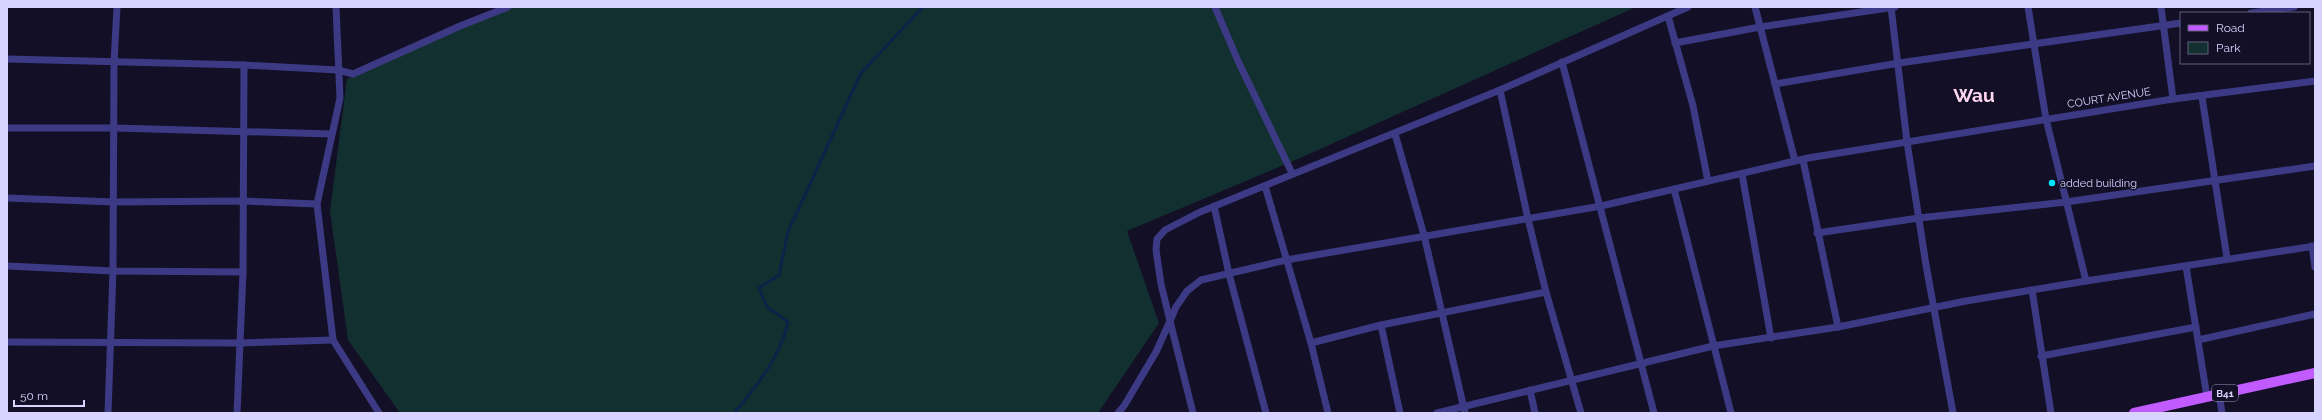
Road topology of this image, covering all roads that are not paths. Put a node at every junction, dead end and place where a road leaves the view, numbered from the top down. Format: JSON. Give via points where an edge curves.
{"nodes":[{"id":1,"x":117,"y":7,"type":"edge"},
{"id":2,"x":336,"y":7,"type":"edge"},
{"id":3,"x":508,"y":7,"type":"edge"},
{"id":4,"x":1215,"y":7,"type":"edge"},
{"id":5,"x":1688,"y":7,"type":"edge"},
{"id":6,"x":1755,"y":7,"type":"edge"},
{"id":7,"x":1893,"y":7,"type":"edge"},
{"id":8,"x":2028,"y":7,"type":"edge"},
{"id":9,"x":2161,"y":7,"type":"edge"},
{"id":10,"x":2294,"y":7,"type":"edge"},
{"id":11,"x":2258,"y":12,"type":"edge"},
{"id":12,"x":1668,"y":16,"type":"junction"},
{"id":13,"x":2180,"y":23,"type":"edge"},
{"id":14,"x":2162,"y":25,"type":"junction"},
{"id":15,"x":1760,"y":26,"type":"junction"},
{"id":16,"x":1675,"y":43,"type":"junction"},
{"id":17,"x":2033,"y":43,"type":"junction"},
{"id":18,"x":7,"y":59,"type":"edge"},
{"id":19,"x":114,"y":62,"type":"junction"},
{"id":20,"x":1562,"y":62,"type":"junction"},
{"id":21,"x":1899,"y":63,"type":"junction"},
{"id":22,"x":244,"y":65,"type":"junction"},
{"id":23,"x":338,"y":70,"type":"junction"},
{"id":24,"x":2315,"y":81,"type":"edge"},
{"id":25,"x":1775,"y":84,"type":"junction"},
{"id":26,"x":1500,"y":90,"type":"junction"},
{"id":27,"x":2202,"y":97,"type":"junction"},
{"id":28,"x":2173,"y":99,"type":"junction"},
{"id":29,"x":2046,"y":119,"type":"junction"},
{"id":30,"x":7,"y":128,"type":"edge"},
{"id":31,"x":115,"y":128,"type":"junction"},
{"id":32,"x":244,"y":132,"type":"junction"},
{"id":33,"x":331,"y":134,"type":"junction"},
{"id":34,"x":1395,"y":134,"type":"junction"},
{"id":35,"x":1907,"y":142,"type":"junction"},
{"id":36,"x":1803,"y":160,"type":"junction"},
{"id":37,"x":1795,"y":161,"type":"junction"},
{"id":38,"x":2315,"y":166,"type":"edge"},
{"id":39,"x":1292,"y":173,"type":"junction"},
{"id":40,"x":1742,"y":174,"type":"junction"},
{"id":41,"x":1708,"y":181,"type":"junction"},
{"id":42,"x":2215,"y":181,"type":"junction"},
{"id":43,"x":1265,"y":186,"type":"junction"},
{"id":44,"x":1674,"y":189,"type":"junction"},
{"id":45,"x":7,"y":198,"type":"edge"},
{"id":46,"x":243,"y":201,"type":"junction"},
{"id":47,"x":114,"y":202,"type":"junction"},
{"id":48,"x":2066,"y":202,"type":"junction"},
{"id":49,"x":317,"y":204,"type":"junction"},
{"id":50,"x":1214,"y":206,"type":"junction"},
{"id":51,"x":1601,"y":206,"type":"junction"},
{"id":52,"x":1919,"y":218,"type":"junction"},
{"id":53,"x":1528,"y":219,"type":"junction"},
{"id":54,"x":1817,"y":232,"type":"junction"},
{"id":55,"x":1424,"y":235,"type":"junction"},
{"id":56,"x":2313,"y":246,"type":"edge"},
{"id":57,"x":2227,"y":258,"type":"junction"},
{"id":58,"x":1286,"y":260,"type":"junction"},
{"id":59,"x":7,"y":266,"type":"edge"},
{"id":60,"x":2186,"y":266,"type":"junction"},
{"id":61,"x":2315,"y":267,"type":"edge"},
{"id":62,"x":113,"y":270,"type":"junction"},
{"id":63,"x":243,"y":272,"type":"junction"},
{"id":64,"x":1229,"y":274,"type":"junction"},
{"id":65,"x":2086,"y":281,"type":"junction"},
{"id":66,"x":2032,"y":290,"type":"junction"},
{"id":67,"x":1546,"y":292,"type":"junction"},
{"id":68,"x":1933,"y":308,"type":"junction"},
{"id":69,"x":1442,"y":313,"type":"junction"},
{"id":70,"x":2315,"y":314,"type":"edge"},
{"id":71,"x":1170,"y":321,"type":"junction"},
{"id":72,"x":1381,"y":325,"type":"junction"},
{"id":73,"x":1838,"y":327,"type":"junction"},
{"id":74,"x":2196,"y":327,"type":"junction"},
{"id":75,"x":1771,"y":338,"type":"junction"},
{"id":76,"x":333,"y":340,"type":"junction"},
{"id":77,"x":2198,"y":340,"type":"junction"},
{"id":78,"x":7,"y":342,"type":"edge"},
{"id":79,"x":239,"y":343,"type":"junction"},
{"id":80,"x":1311,"y":343,"type":"junction"},
{"id":81,"x":110,"y":344,"type":"junction"},
{"id":82,"x":1714,"y":346,"type":"junction"},
{"id":83,"x":2041,"y":356,"type":"junction"},
{"id":84,"x":1641,"y":363,"type":"junction"},
{"id":85,"x":2315,"y":372,"type":"edge"},
{"id":86,"x":1572,"y":380,"type":"junction"},
{"id":87,"x":1530,"y":390,"type":"junction"},
{"id":88,"x":2219,"y":394,"type":"junction"},
{"id":89,"x":2207,"y":397,"type":"junction"},
{"id":90,"x":1125,"y":410,"type":"edge"},
{"id":91,"x":1464,"y":410,"type":"edge"},
{"id":92,"x":108,"y":413,"type":"edge"},
{"id":93,"x":237,"y":413,"type":"edge"},
{"id":94,"x":379,"y":413,"type":"edge"},
{"id":95,"x":1118,"y":413,"type":"edge"},
{"id":96,"x":1193,"y":413,"type":"edge"},
{"id":97,"x":1266,"y":413,"type":"edge"},
{"id":98,"x":1328,"y":413,"type":"edge"},
{"id":99,"x":1400,"y":413,"type":"edge"},
{"id":100,"x":1437,"y":413,"type":"edge"},
{"id":101,"x":1536,"y":413,"type":"edge"},
{"id":102,"x":1582,"y":413,"type":"edge"},
{"id":103,"x":1654,"y":413,"type":"edge"},
{"id":104,"x":1731,"y":413,"type":"edge"},
{"id":105,"x":1953,"y":413,"type":"edge"},
{"id":106,"x":2051,"y":413,"type":"edge"},
{"id":107,"x":2134,"y":413,"type":"edge"},
{"id":108,"x":2222,"y":413,"type":"edge"}],
"edges":[{"from":1,"to":19,"type":"street"},
{"from":2,"to":23,"type":"street"},
{"from":3,"to":23,"type":"street","via":[[353,74]]},
{"from":4,"to":39,"type":"street"},
{"from":5,"to":12,"type":"street"},
{"from":6,"to":15,"type":"street"},
{"from":7,"to":15,"type":"street"},
{"from":7,"to":21,"type":"street"},
{"from":8,"to":17,"type":"street"},
{"from":9,"to":14,"type":"street"},
{"from":10,"to":11,"type":"street"},
{"from":12,"to":16,"type":"street"},
{"from":12,"to":20,"type":"street"},
{"from":13,"to":14,"type":"street"},
{"from":14,"to":17,"type":"street"},
{"from":14,"to":28,"type":"street"},
{"from":15,"to":16,"type":"street"},
{"from":15,"to":25,"type":"street"},
{"from":16,"to":41,"type":"street","via":[[1693,106]]},
{"from":17,"to":21,"type":"street"},
{"from":17,"to":29,"type":"street"},
{"from":18,"to":19,"type":"street"},
{"from":19,"to":22,"type":"street"},
{"from":19,"to":31,"type":"street"},
{"from":20,"to":26,"type":"street"},
{"from":20,"to":51,"type":"street"},
{"from":21,"to":25,"type":"street"},
{"from":21,"to":35,"type":"street"},
{"from":22,"to":23,"type":"street"},
{"from":22,"to":32,"type":"street"},
{"from":23,"to":33,"type":"street","via":[[340,98]]},
{"from":24,"to":27,"type":"street","name":"COURT AVENUE"},
{"from":25,"to":37,"type":"street"},
{"from":26,"to":34,"type":"street"},
{"from":26,"to":53,"type":"street"},
{"from":27,"to":28,"type":"street","name":"COURT AVENUE"},
{"from":27,"to":42,"type":"street"},
{"from":28,"to":29,"type":"street","name":"COURT AVENUE"},
{"from":29,"to":35,"type":"street","name":"COURT AVENUE"},
{"from":29,"to":48,"type":"street"},
{"from":30,"to":31,"type":"street"},
{"from":31,"to":32,"type":"street"},
{"from":31,"to":47,"type":"street"},
{"from":32,"to":33,"type":"street"},
{"from":32,"to":46,"type":"street"},
{"from":33,"to":49,"type":"street"},
{"from":34,"to":39,"type":"street"},
{"from":34,"to":55,"type":"street"},
{"from":35,"to":36,"type":"street","name":"COURT AVENUE"},
{"from":35,"to":52,"type":"street"},
{"from":36,"to":37,"type":"street","name":"COURT AVENUE"},
{"from":36,"to":54,"type":"street"},
{"from":37,"to":40,"type":"street","name":"COURT AVENUE"},
{"from":38,"to":42,"type":"street"},
{"from":39,"to":43,"type":"street"},
{"from":40,"to":41,"type":"street","name":"COURT AVENUE"},
{"from":40,"to":75,"type":"street"},
{"from":41,"to":44,"type":"street","name":"COURT AVENUE"},
{"from":42,"to":48,"type":"street"},
{"from":42,"to":57,"type":"street"},
{"from":43,"to":50,"type":"street"},
{"from":43,"to":58,"type":"street"},
{"from":44,"to":51,"type":"street","name":"COURT AVENUE"},
{"from":44,"to":82,"type":"street"},
{"from":45,"to":47,"type":"street"},
{"from":46,"to":47,"type":"street"},
{"from":46,"to":49,"type":"street"},
{"from":46,"to":63,"type":"street"},
{"from":47,"to":62,"type":"street"},
{"from":48,"to":52,"type":"street"},
{"from":48,"to":65,"type":"street"},
{"from":49,"to":76,"type":"street"},
{"from":50,"to":64,"type":"street"},
{"from":50,"to":71,"type":"street","via":[[1177,222],[1165,230],[1157,240],[1161,284]]},
{"from":51,"to":53,"type":"street","name":"COURT AVENUE"},
{"from":51,"to":84,"type":"street"},
{"from":52,"to":54,"type":"street"},
{"from":52,"to":68,"type":"street"},
{"from":53,"to":55,"type":"street","name":"COURT AVENUE"},
{"from":53,"to":67,"type":"street"},
{"from":54,"to":73,"type":"street"},
{"from":55,"to":58,"type":"street","name":"COURT AVENUE"},
{"from":55,"to":69,"type":"street"},
{"from":56,"to":57,"type":"street"},
{"from":56,"to":61,"type":"street"},
{"from":57,"to":60,"type":"street"},
{"from":58,"to":64,"type":"street","name":"COURT AVENUE"},
{"from":58,"to":80,"type":"street"},
{"from":59,"to":62,"type":"street"},
{"from":60,"to":65,"type":"street"},
{"from":60,"to":74,"type":"street"},
{"from":62,"to":63,"type":"street"},
{"from":62,"to":81,"type":"street"},
{"from":63,"to":79,"type":"street"},
{"from":64,"to":71,"type":"street","name":"COURT AVENUE","via":[[1201,280],[1192,287],[1176,307]]},
{"from":64,"to":97,"type":"street"},
{"from":65,"to":66,"type":"street"},
{"from":66,"to":68,"type":"street"},
{"from":66,"to":83,"type":"street"},
{"from":67,"to":69,"type":"street"},
{"from":67,"to":86,"type":"street"},
{"from":68,"to":73,"type":"street"},
{"from":68,"to":105,"type":"street"},
{"from":69,"to":72,"type":"street"},
{"from":69,"to":91,"type":"street"},
{"from":70,"to":77,"type":"street"},
{"from":71,"to":90,"type":"street","name":"COURT AVENUE"},
{"from":71,"to":96,"type":"street"},
{"from":72,"to":80,"type":"street"},
{"from":72,"to":99,"type":"street"},
{"from":73,"to":75,"type":"street"},
{"from":74,"to":77,"type":"street"},
{"from":74,"to":83,"type":"street"},
{"from":75,"to":82,"type":"street"},
{"from":76,"to":79,"type":"street"},
{"from":76,"to":94,"type":"street"},
{"from":77,"to":89,"type":"street"},
{"from":78,"to":81,"type":"street"},
{"from":79,"to":81,"type":"street"},
{"from":79,"to":93,"type":"street"},
{"from":80,"to":98,"type":"street"},
{"from":81,"to":92,"type":"street"},
{"from":82,"to":84,"type":"street"},
{"from":82,"to":104,"type":"street"},
{"from":83,"to":106,"type":"street"},
{"from":84,"to":86,"type":"street"},
{"from":84,"to":103,"type":"street"},
{"from":85,"to":88,"type":"main road","number":"B41"},
{"from":86,"to":87,"type":"street"},
{"from":86,"to":102,"type":"street"},
{"from":87,"to":91,"type":"street"},
{"from":87,"to":101,"type":"street"},
{"from":88,"to":89,"type":"main road","number":"B41"},
{"from":88,"to":108,"type":"street"},
{"from":89,"to":107,"type":"main road","number":"B41"},
{"from":90,"to":95,"type":"street","name":"COURT AVENUE"},
{"from":91,"to":100,"type":"street"}]}
